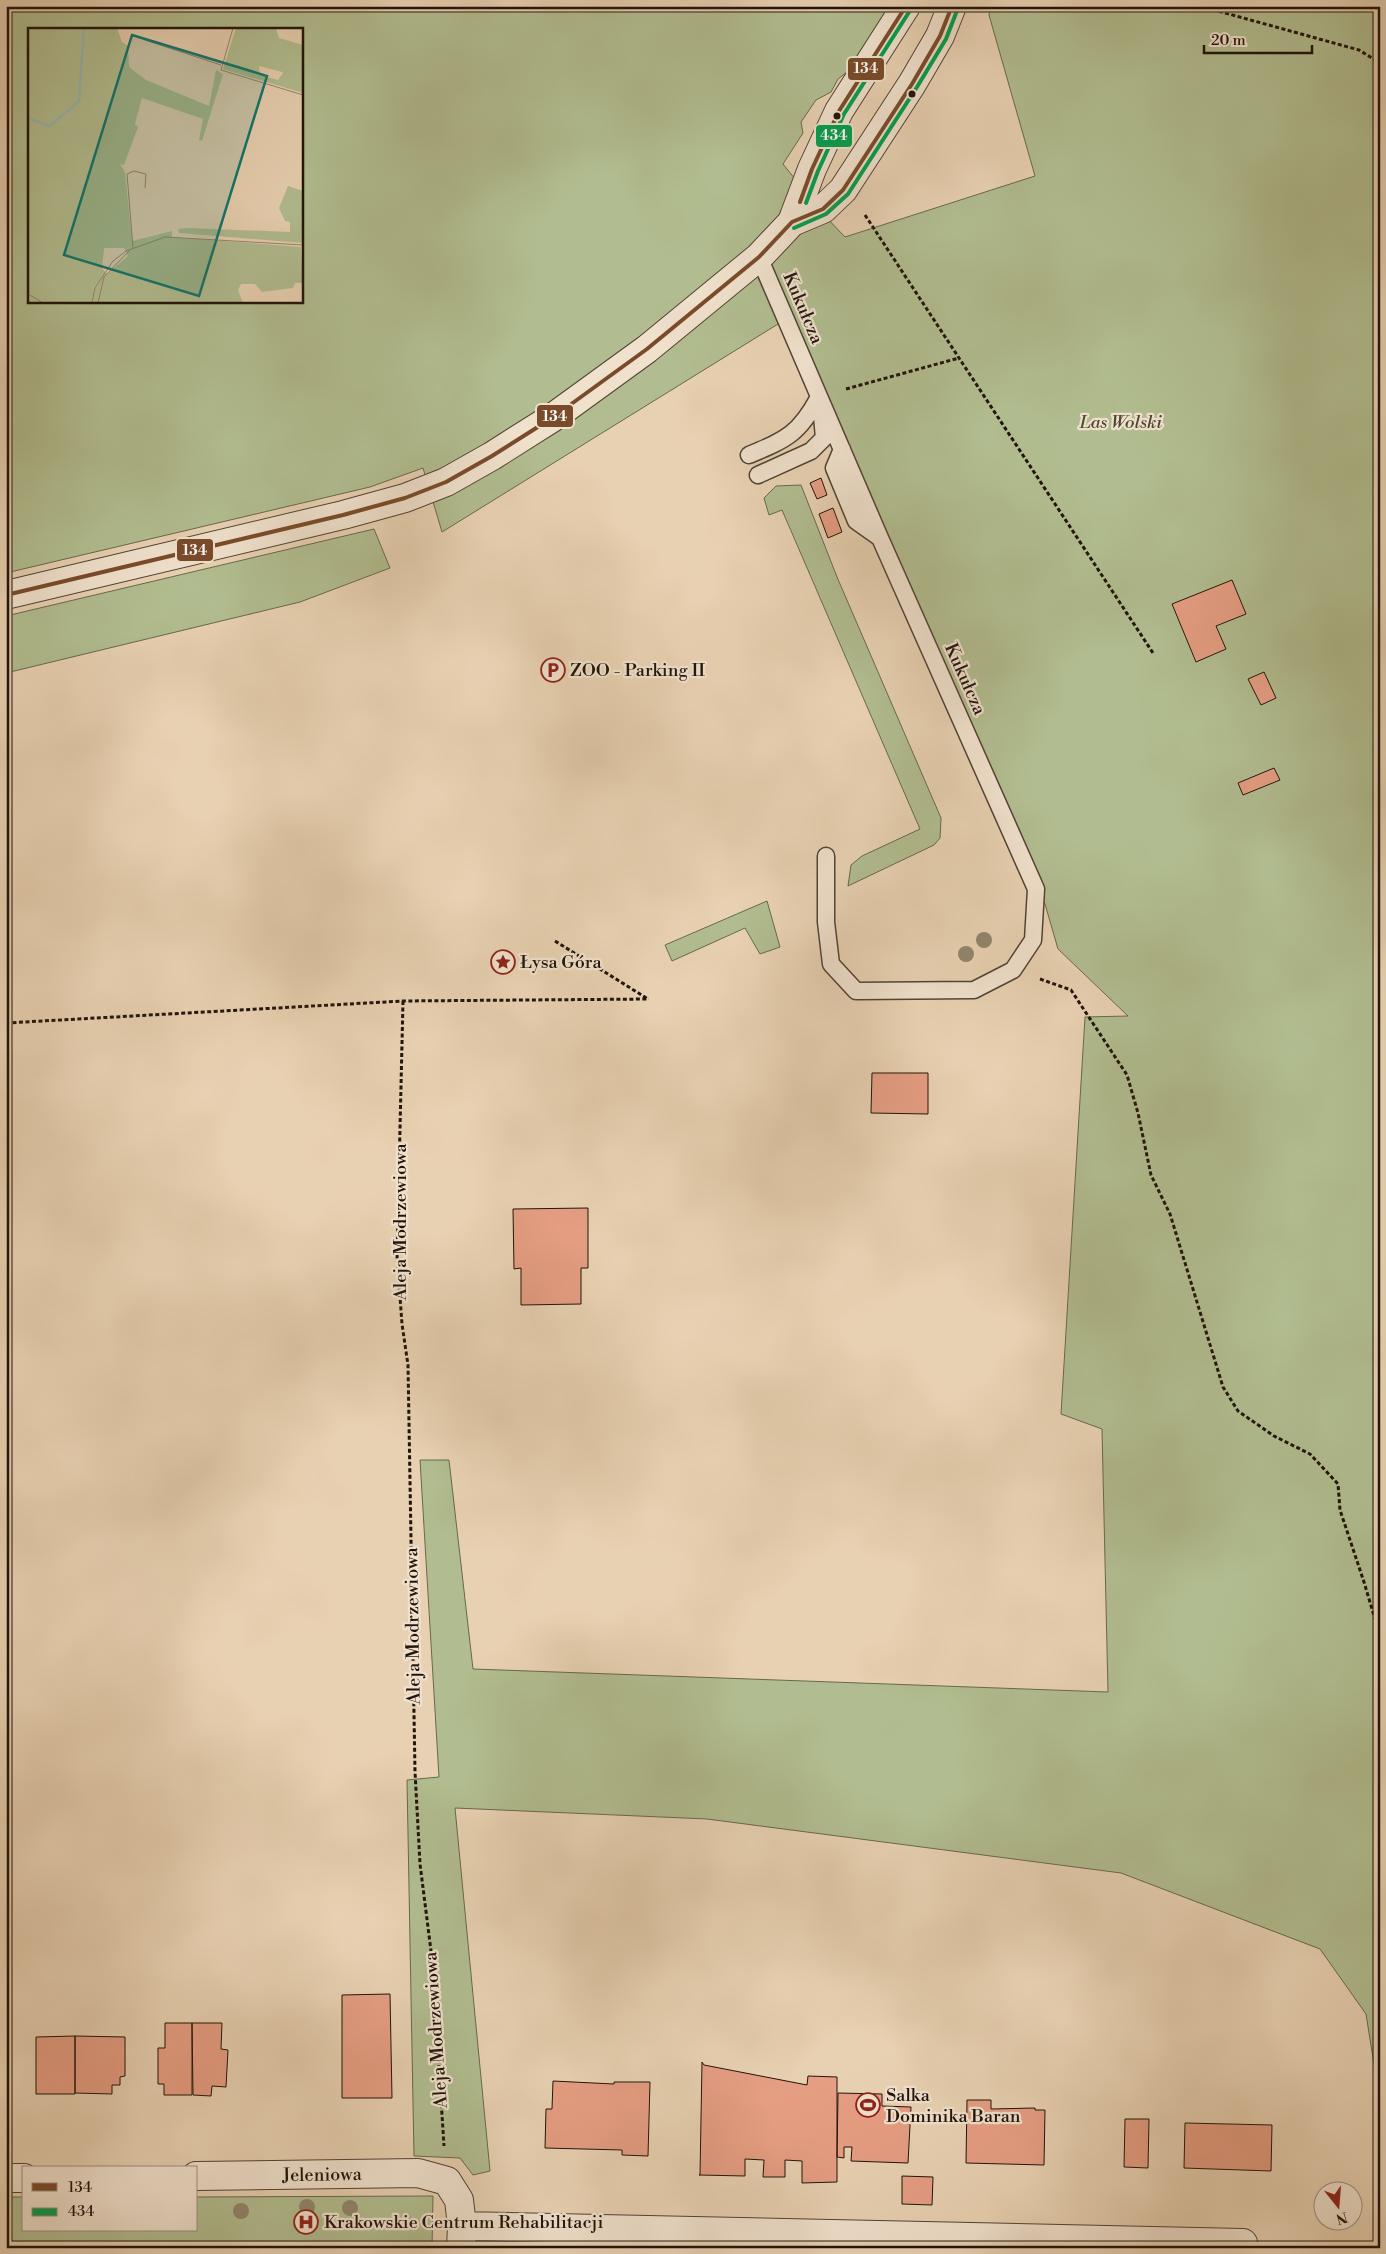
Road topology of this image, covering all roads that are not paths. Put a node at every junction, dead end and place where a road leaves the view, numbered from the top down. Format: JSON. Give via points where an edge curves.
{"nodes":[{"id":1,"x":906,"y":6,"type":"edge"},
{"id":2,"x":952,"y":6,"type":"edge"},
{"id":3,"x":792,"y":222,"type":"junction"},
{"id":4,"x":759,"y":257,"type":"junction"},
{"id":5,"x":819,"y":397,"type":"junction"},
{"id":6,"x":749,"y":455,"type":"dead end"},
{"id":7,"x":758,"y":475,"type":"dead end"},
{"id":8,"x":6,"y":595,"type":"edge"},
{"id":9,"x":826,"y":856,"type":"dead end"},
{"id":10,"x":198,"y":2176,"type":"edge"},
{"id":11,"x":6,"y":2178,"type":"edge"},
{"id":12,"x":22,"y":2178,"type":"edge"},
{"id":13,"x":462,"y":2237,"type":"edge"},
{"id":14,"x":1243,"y":2243,"type":"dead end"}],
"edges":[{"from":1,"to":3,"type":"street","via":[[839,111]]},
{"from":2,"to":3,"type":"street","via":[[940,36],[912,84],[843,190],[823,209]]},
{"from":3,"to":4,"type":"street"},
{"from":4,"to":5,"type":"lane","name":"Kukułcza"},
{"from":4,"to":8,"type":"street","via":[[646,349],[552,418],[446,482],[343,515]]},
{"from":5,"to":6,"type":"lane","via":[[807,420],[791,435]]},
{"from":5,"to":7,"type":"lane","via":[[824,438],[811,451]]},
{"from":5,"to":9,"type":"lane","name":"Kukułcza","via":[[1036,889],[1033,940],[1013,970],[974,990],[856,990],[830,964]]},
{"from":10,"to":13,"type":"street","name":"Jeleniowa","via":[[418,2173],[447,2181],[459,2200]]},
{"from":11,"to":12,"type":"street"},
{"from":13,"to":14,"type":"street"}]}
